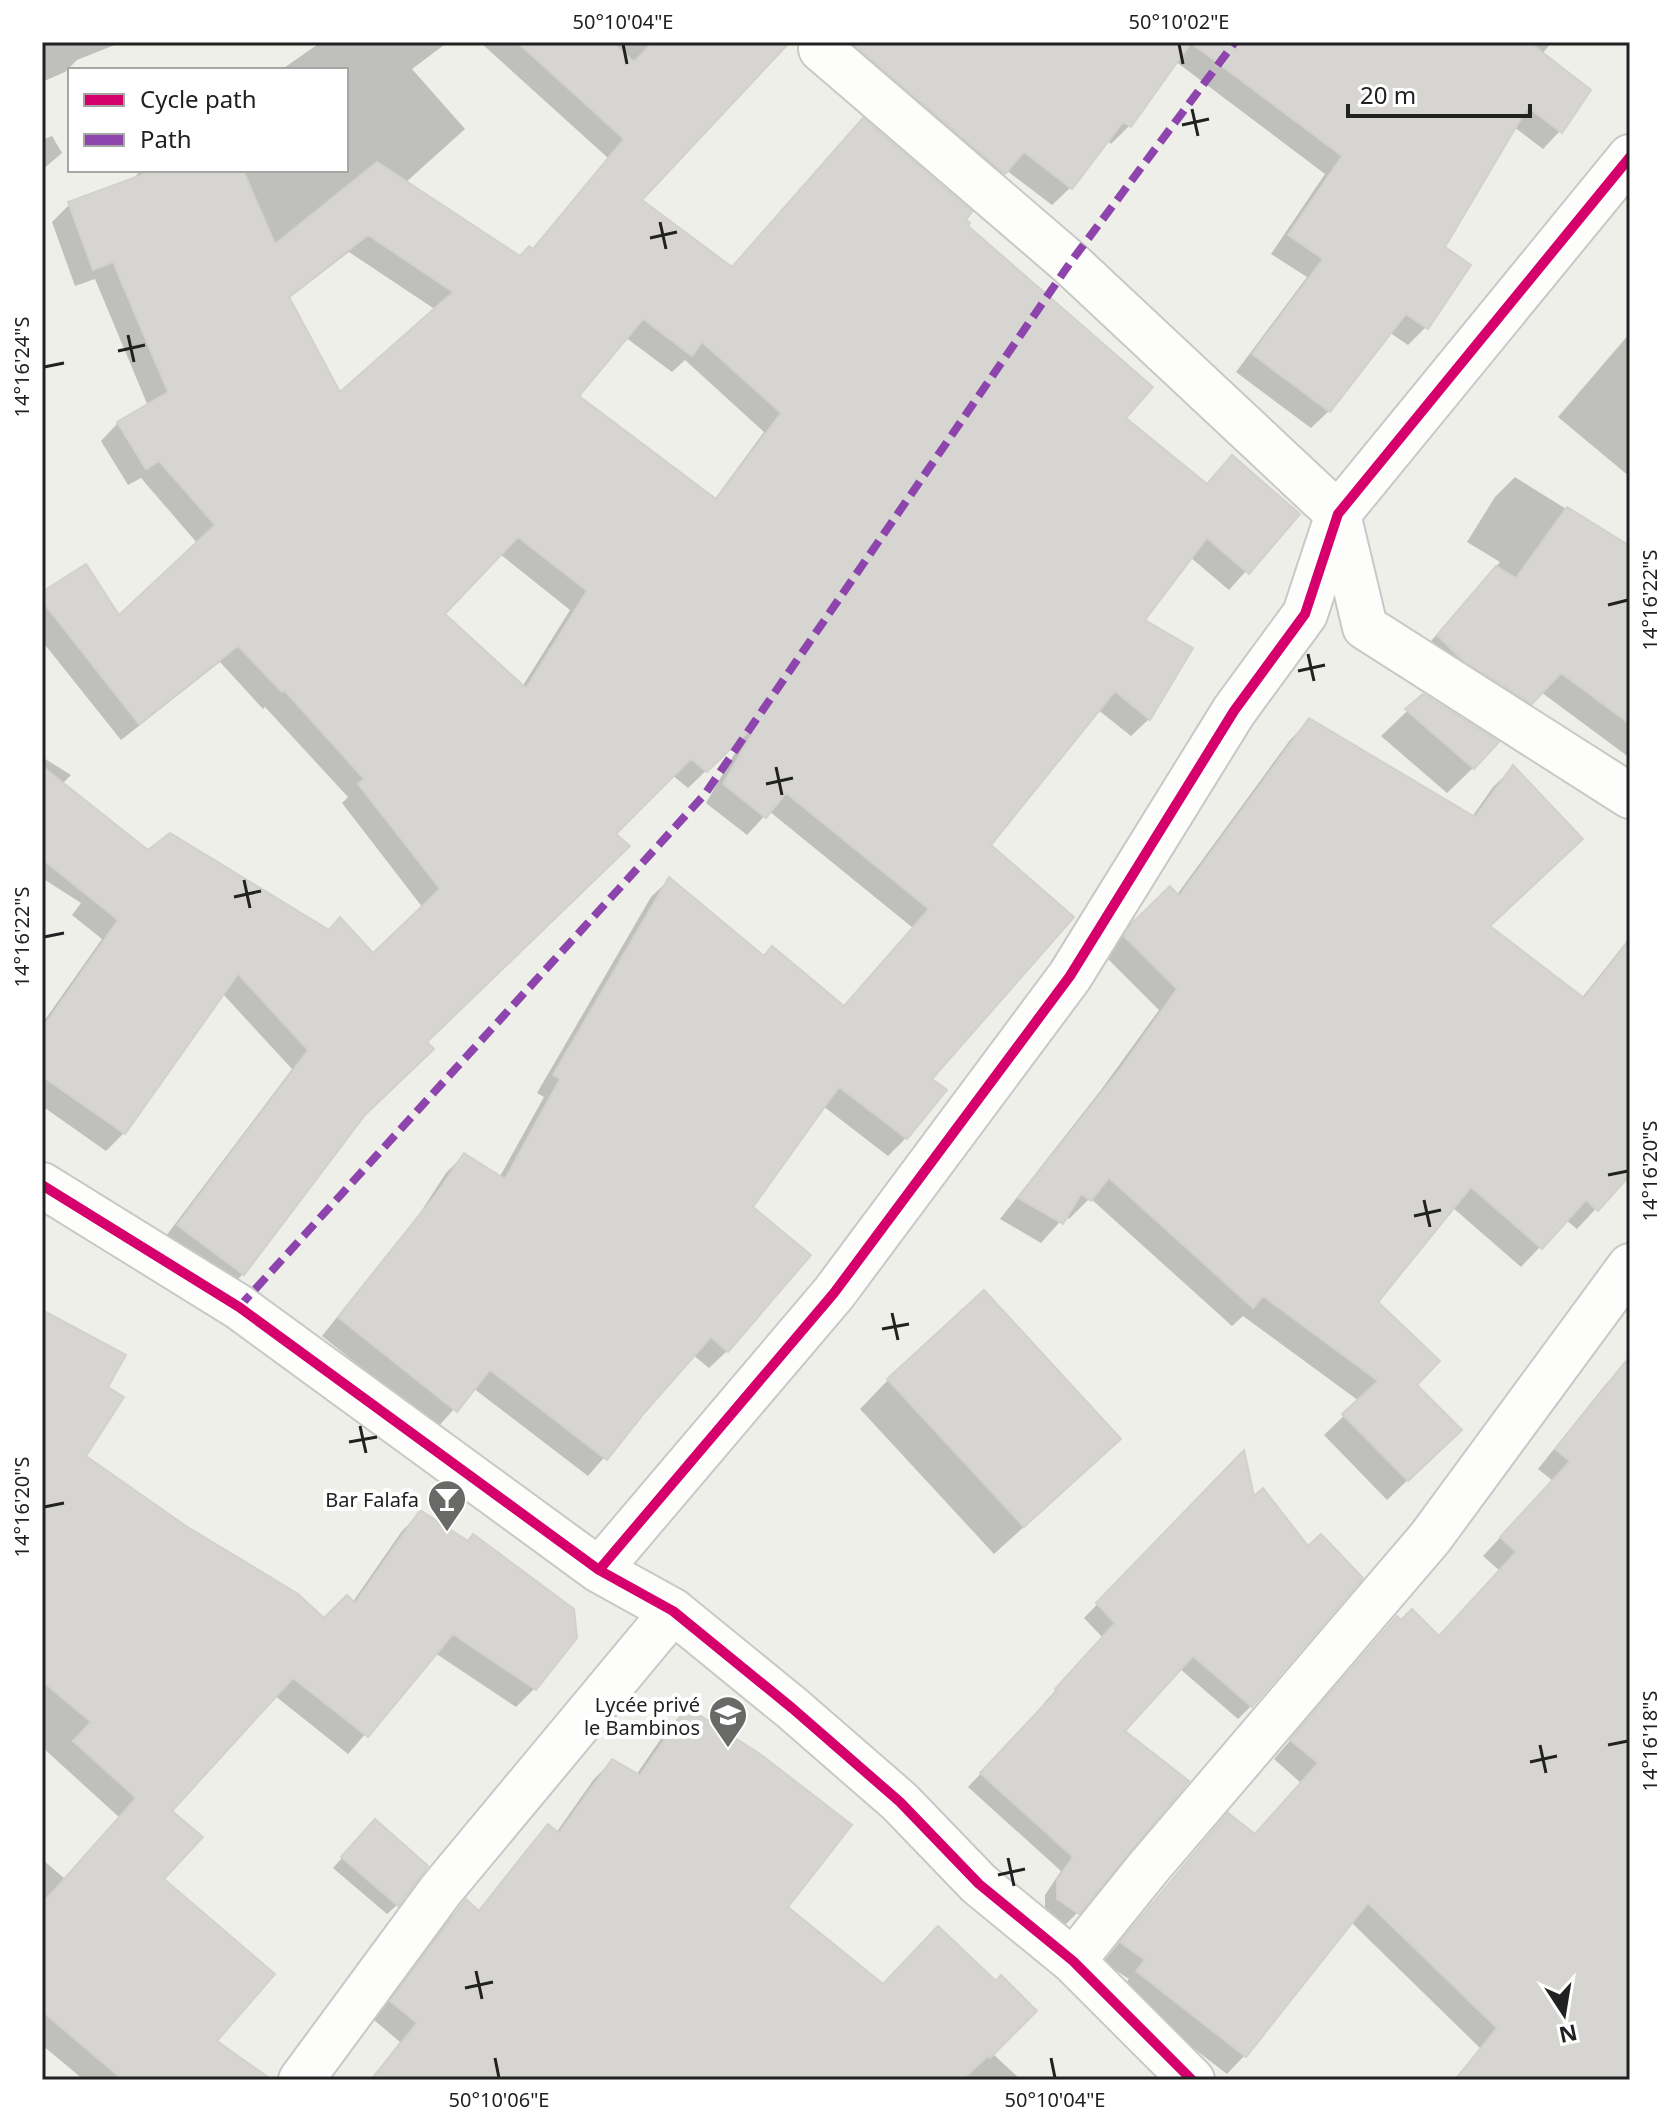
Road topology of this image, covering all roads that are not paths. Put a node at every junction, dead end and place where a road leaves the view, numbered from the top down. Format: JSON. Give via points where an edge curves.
{"nodes":[{"id":1,"x":821,"y":49,"type":"dead end"},
{"id":2,"x":1630,"y":157,"type":"edge"},
{"id":3,"x":1338,"y":514,"type":"junction"},
{"id":4,"x":1630,"y":796,"type":"edge"},
{"id":5,"x":42,"y":1185,"type":"edge"},
{"id":6,"x":1630,"y":1266,"type":"edge"},
{"id":7,"x":599,"y":1570,"type":"junction"},
{"id":8,"x":673,"y":1611,"type":"junction"},
{"id":9,"x":1073,"y":1961,"type":"junction"},
{"id":10,"x":301,"y":2080,"type":"edge"},
{"id":11,"x":1192,"y":2080,"type":"edge"}],
"edges":[{"from":1,"to":3,"type":"street","via":[[1070,263]]},
{"from":2,"to":3,"type":"street"},
{"from":3,"to":4,"type":"street","via":[[1365,627]]},
{"from":3,"to":7,"type":"street","via":[[1305,614],[1234,711],[1070,976],[834,1293]]},
{"from":5,"to":7,"type":"street","via":[[239,1307]]},
{"from":6,"to":9,"type":"street","via":[[1430,1538]]},
{"from":7,"to":8,"type":"street"},
{"from":8,"to":9,"type":"street","via":[[888,1791],[979,1884]]},
{"from":8,"to":10,"type":"street","via":[[441,1890]]},
{"from":9,"to":11,"type":"street"}]}
